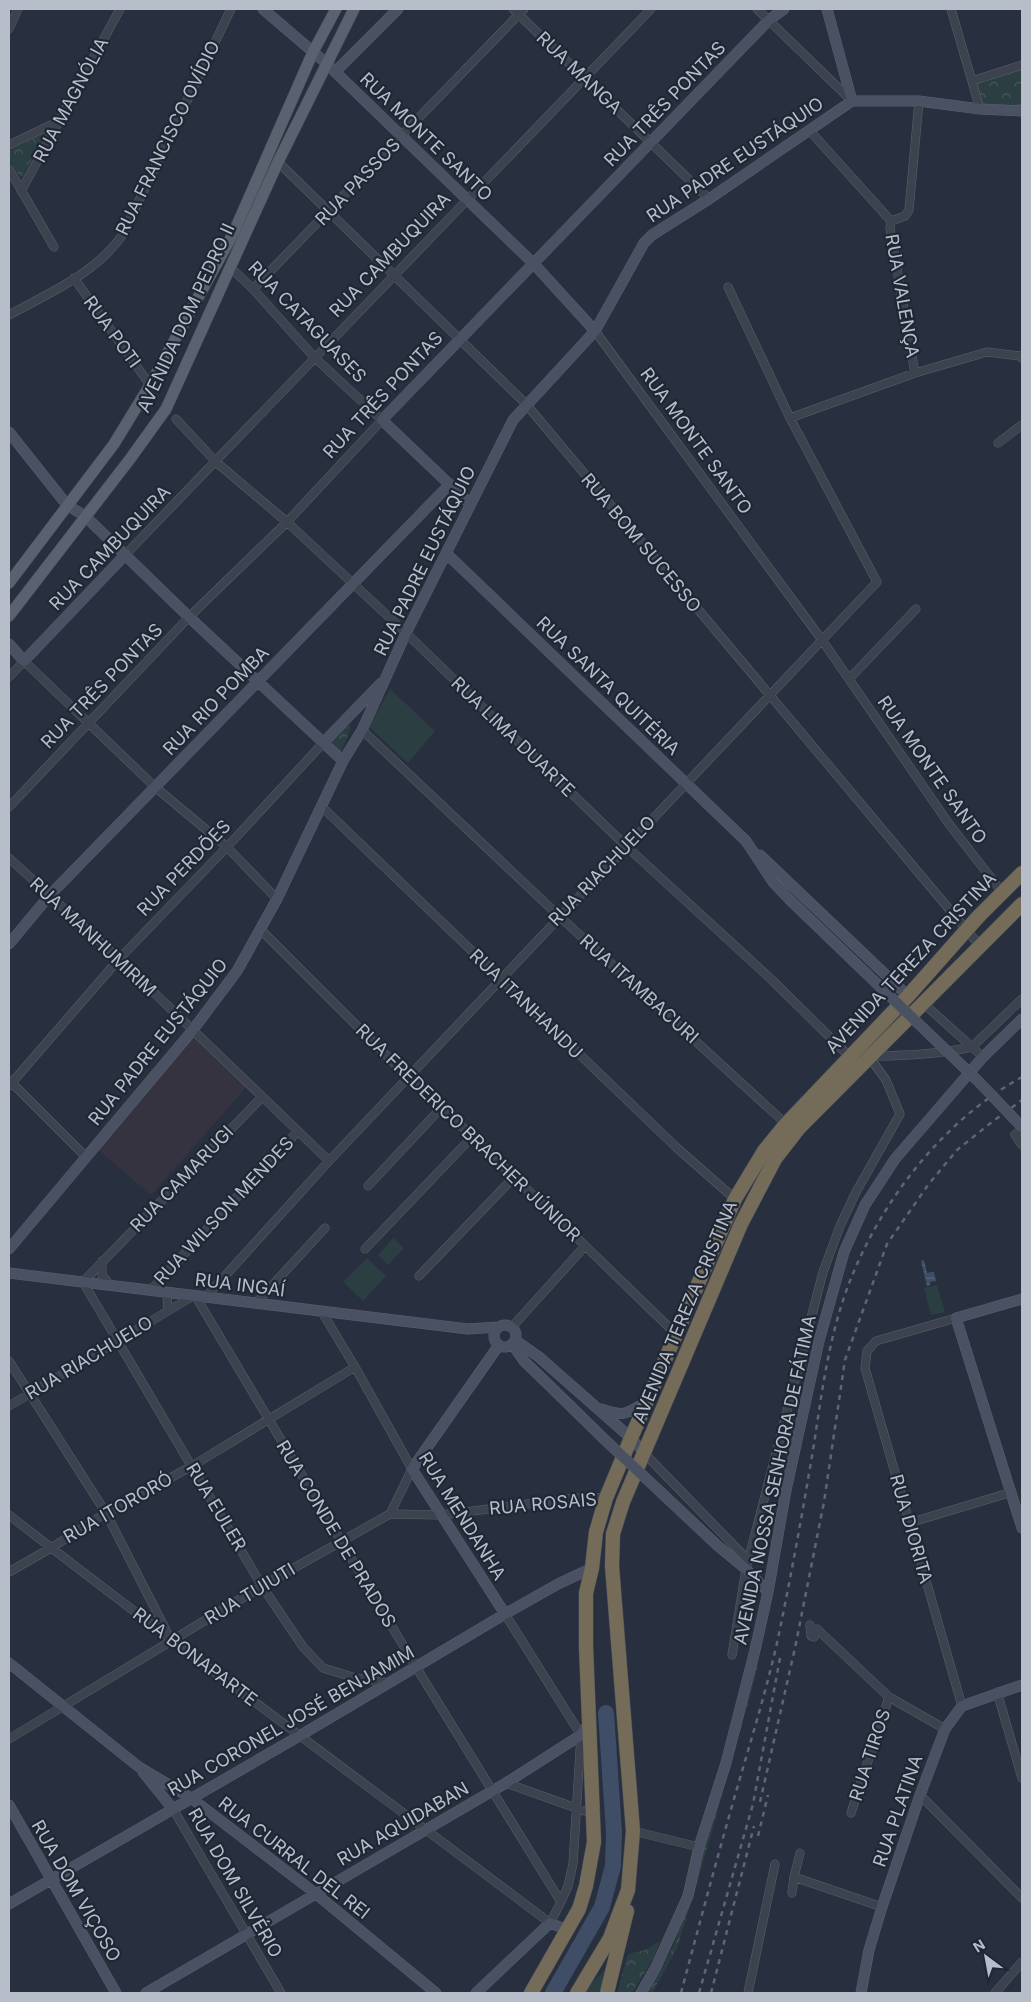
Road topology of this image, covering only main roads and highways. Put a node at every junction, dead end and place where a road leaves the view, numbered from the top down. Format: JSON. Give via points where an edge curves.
{"nodes":[{"id":1,"x":336,"y":9,"type":"edge"},
{"id":2,"x":354,"y":9,"type":"edge"},
{"id":3,"x":9,"y":582,"type":"edge"},
{"id":4,"x":9,"y":616,"type":"edge"},
{"id":5,"x":1022,"y":873,"type":"edge"},
{"id":6,"x":1022,"y":904,"type":"edge"},
{"id":7,"x":628,"y":1890,"type":"junction"},
{"id":8,"x":619,"y":1947,"type":"junction"},
{"id":9,"x":531,"y":1992,"type":"edge"},
{"id":10,"x":577,"y":1993,"type":"edge"},
{"id":11,"x":607,"y":1993,"type":"edge"}],
"edges":[{"from":1,"to":3,"type":"main road","name":"AVENIDA DOM PEDRO II","via":[[313,52],[233,234],[150,385],[114,444]]},
{"from":2,"to":4,"type":"main road","name":"AVENIDA DOM PEDRO II","via":[[278,162],[166,410]]},
{"from":5,"to":9,"type":"highway","name":"AVENIDA TEREZA CRISTINA","via":[[786,1124],[764,1151],[735,1199],[646,1402],[606,1498],[596,1532],[586,1593],[594,1842],[579,1909]]},
{"from":6,"to":7,"type":"highway","name":"AVENIDA TEREZA CRISTINA","via":[[799,1128],[775,1159],[741,1224],[623,1502],[613,1534],[612,1566],[633,1831]]},
{"from":7,"to":8,"type":"highway","via":[[627,1917]]},
{"from":7,"to":10,"type":"highway","via":[[610,1938]]},
{"from":8,"to":10,"type":"highway"},
{"from":8,"to":11,"type":"highway"}]}
